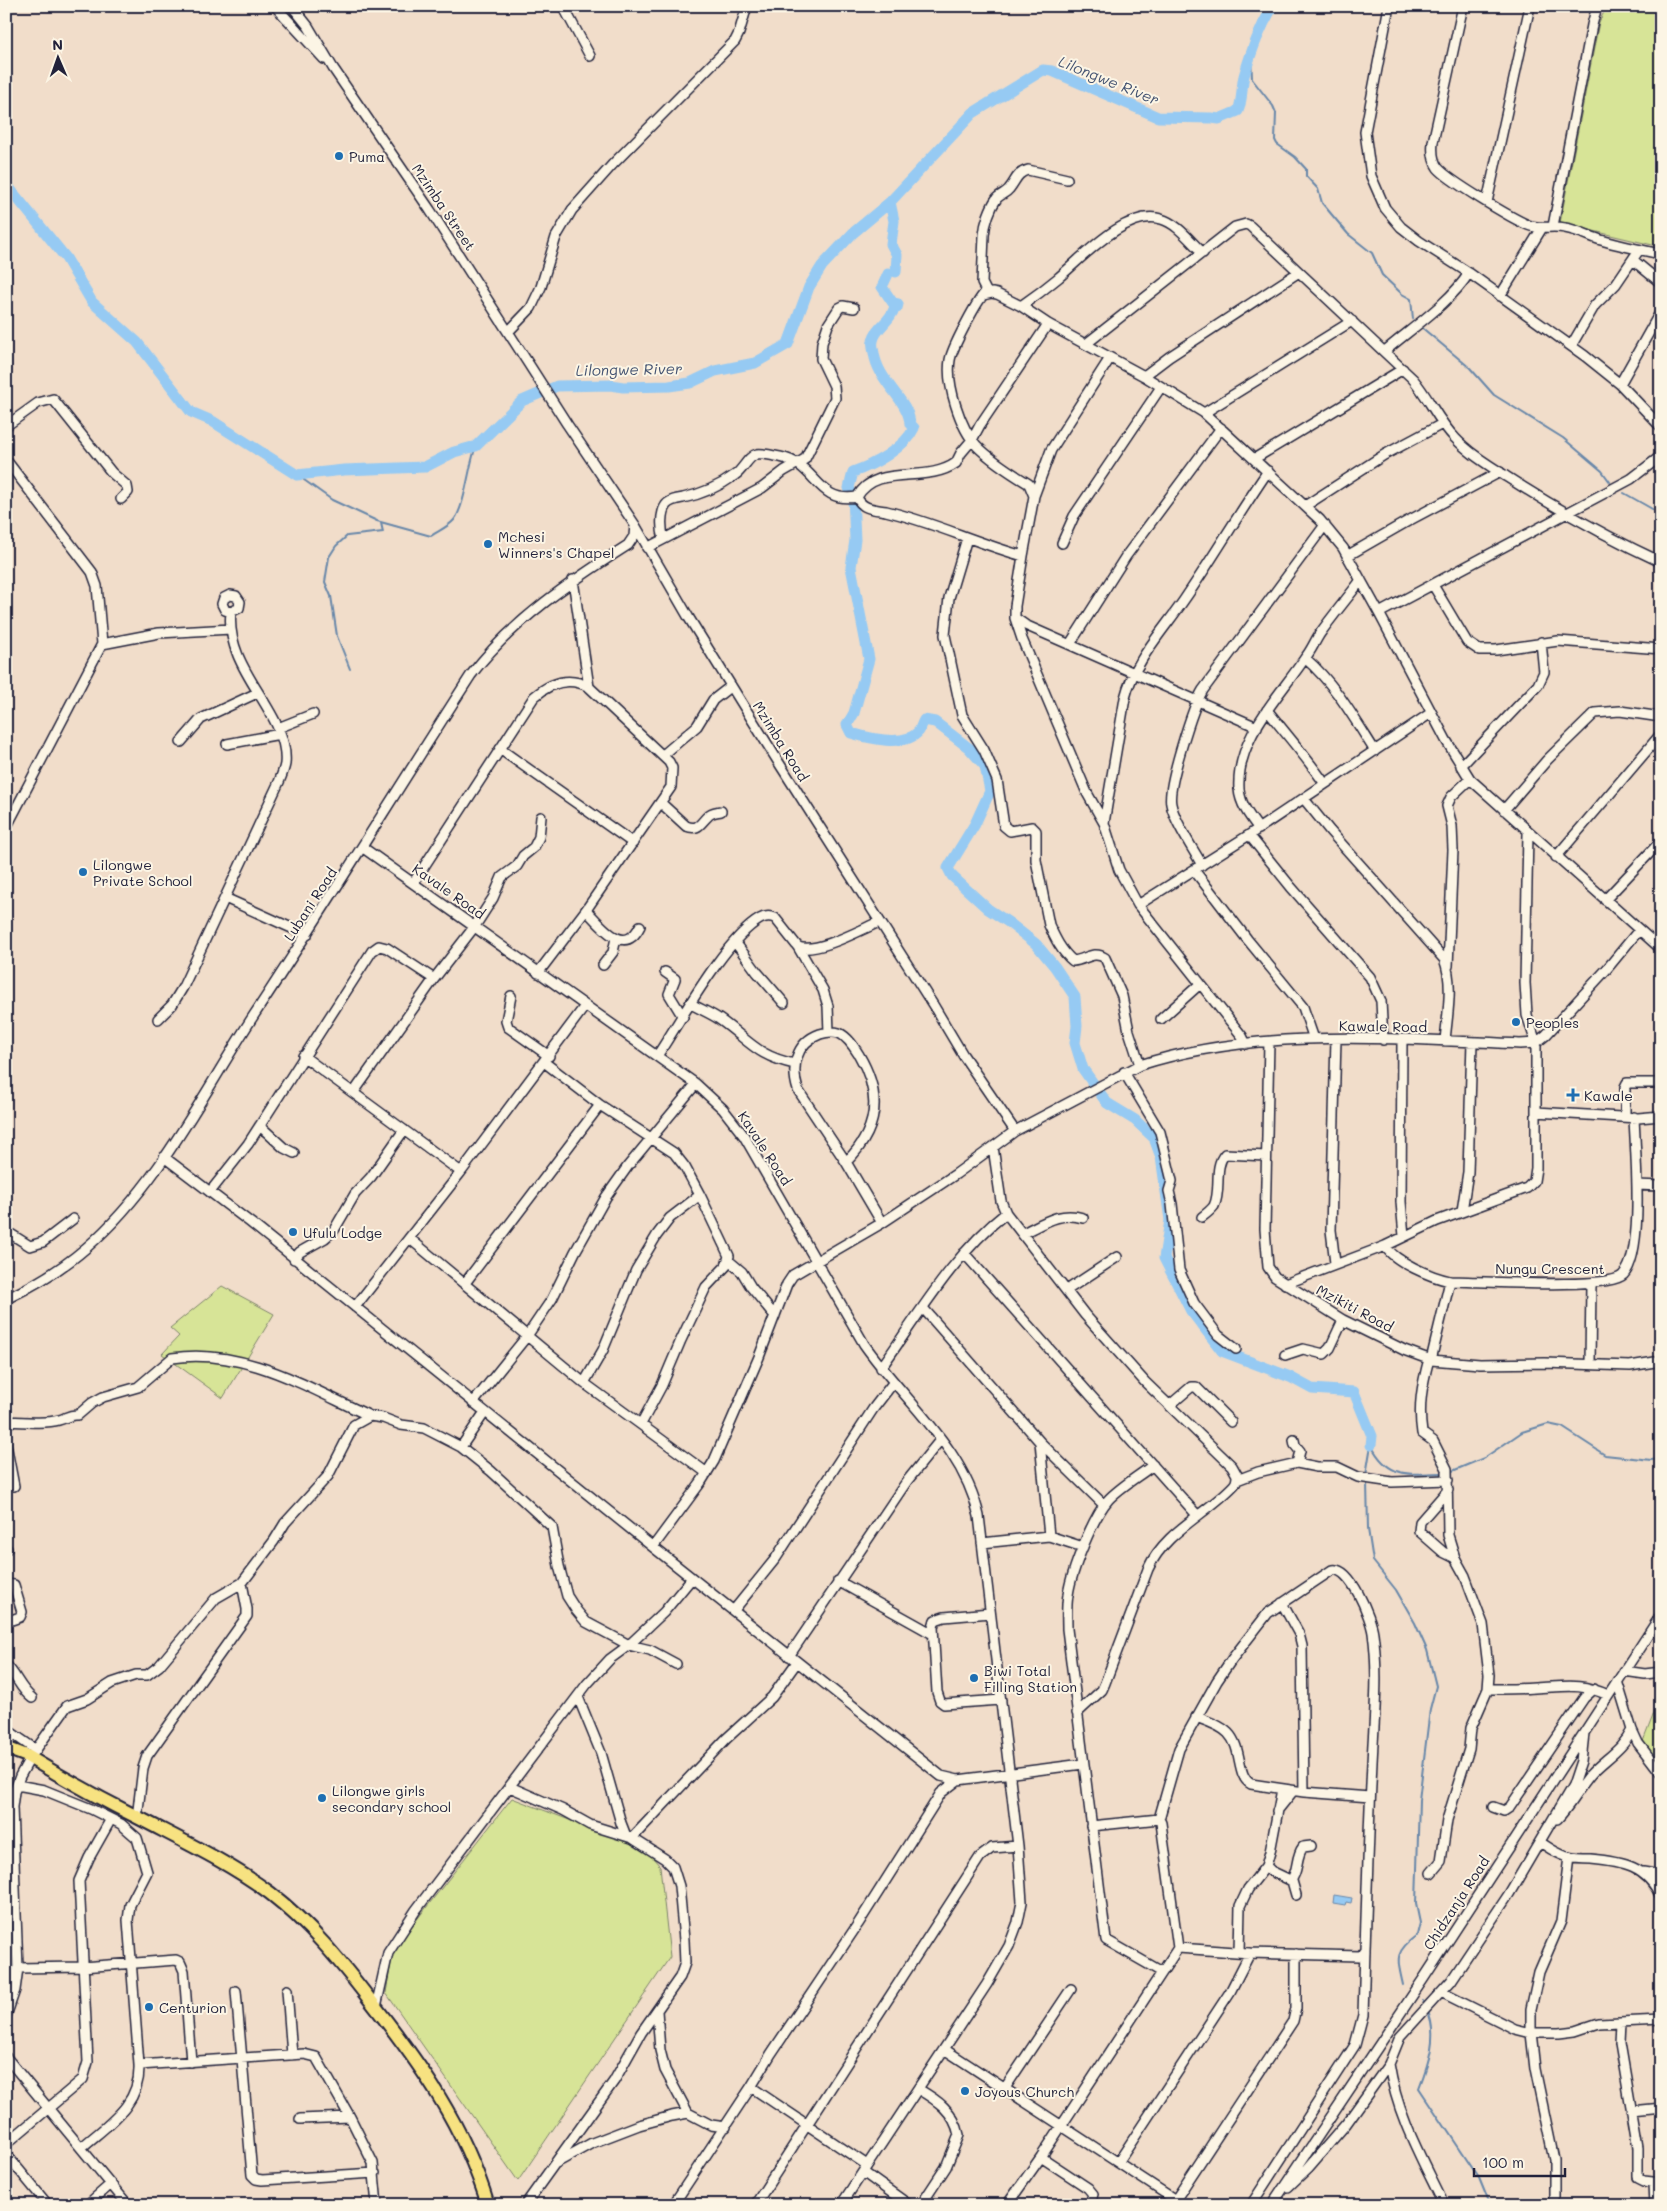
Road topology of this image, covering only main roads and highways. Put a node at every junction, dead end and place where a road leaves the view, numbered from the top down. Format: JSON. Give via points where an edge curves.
{"nodes":[{"id":1,"x":6,"y":1741,"type":"edge"},
{"id":2,"x":6,"y":1748,"type":"edge"},
{"id":3,"x":31,"y":1755,"type":"junction"},
{"id":4,"x":488,"y":2205,"type":"edge"}],
"edges":[{"from":1,"to":3,"type":"highway"},
{"from":2,"to":3,"type":"highway"},
{"from":3,"to":4,"type":"highway","via":[[137,1818],[235,1870],[270,1893],[309,1926],[409,2049],[442,2100],[472,2159]]}]}
